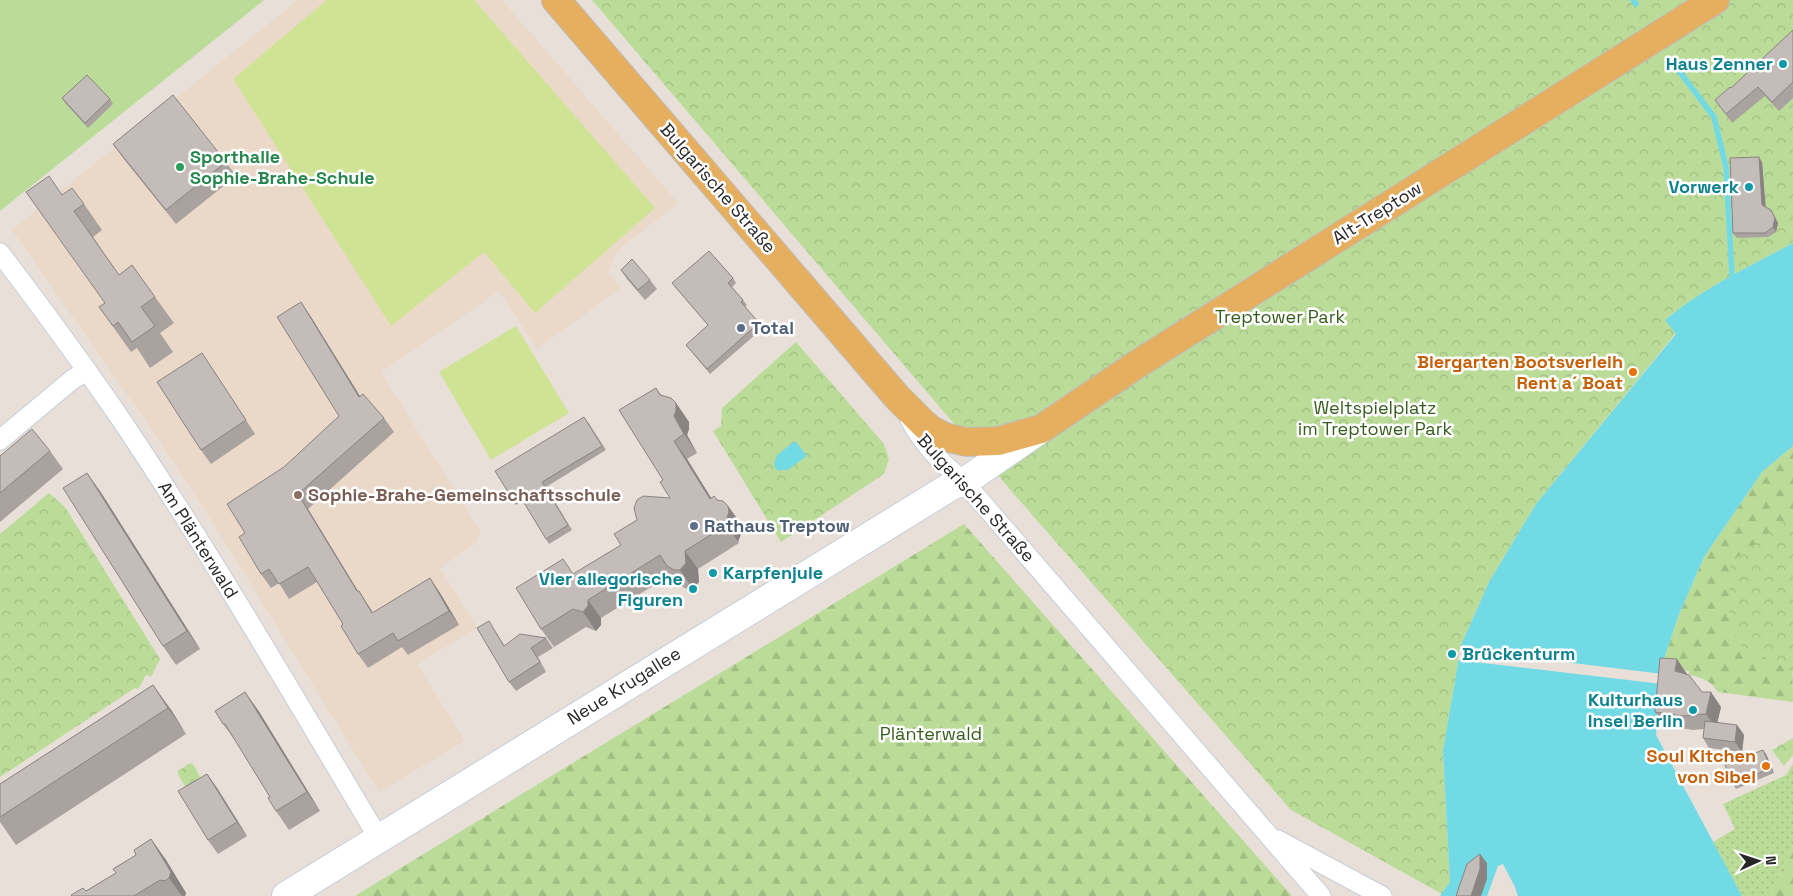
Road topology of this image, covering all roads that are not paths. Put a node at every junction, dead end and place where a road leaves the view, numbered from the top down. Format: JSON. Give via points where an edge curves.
{"nodes":[{"id":1,"x":556,"y":0,"type":"edge"},
{"id":2,"x":1715,"y":0,"type":"edge"},
{"id":3,"x":0,"y":253,"type":"edge"},
{"id":4,"x":87,"y":371,"type":"junction"},
{"id":5,"x":897,"y":397,"type":"junction"},
{"id":6,"x":1041,"y":429,"type":"junction"},
{"id":7,"x":0,"y":440,"type":"edge"},
{"id":8,"x":964,"y":482,"type":"junction"},
{"id":9,"x":1266,"y":834,"type":"junction"},
{"id":10,"x":380,"y":838,"type":"junction"},
{"id":11,"x":286,"y":896,"type":"edge"},
{"id":12,"x":1321,"y":896,"type":"edge"},
{"id":13,"x":1382,"y":896,"type":"edge"}],
"edges":[{"from":1,"to":5,"type":"main road","name":"Bulgarische Straße"},
{"from":2,"to":6,"type":"main road","name":"Alt-Treptow","via":[[1139,363]]},
{"from":3,"to":4,"type":"street","name":"Am Plänterwald"},
{"from":4,"to":7,"type":"street"},
{"from":4,"to":10,"type":"street","name":"Am Plänterwald","via":[[252,625]]},
{"from":5,"to":6,"type":"main road","name":"Alt-Treptow","via":[[924,424],[952,439],[998,441]]},
{"from":5,"to":8,"type":"street","name":"Bulgarische Straße","via":[[916,432],[934,455]]},
{"from":6,"to":8,"type":"street","name":"Alt-Treptow"},
{"from":8,"to":9,"type":"street","name":"Bulgarische Straße"},
{"from":8,"to":10,"type":"street","name":"Neue Krugallee","via":[[953,485],[803,576]]},
{"from":9,"to":12,"type":"street","name":"Bulgarische Straße"},
{"from":9,"to":13,"type":"street","name":"Bulgarische Straße"},
{"from":10,"to":11,"type":"street","name":"Neue Krugallee"}]}
